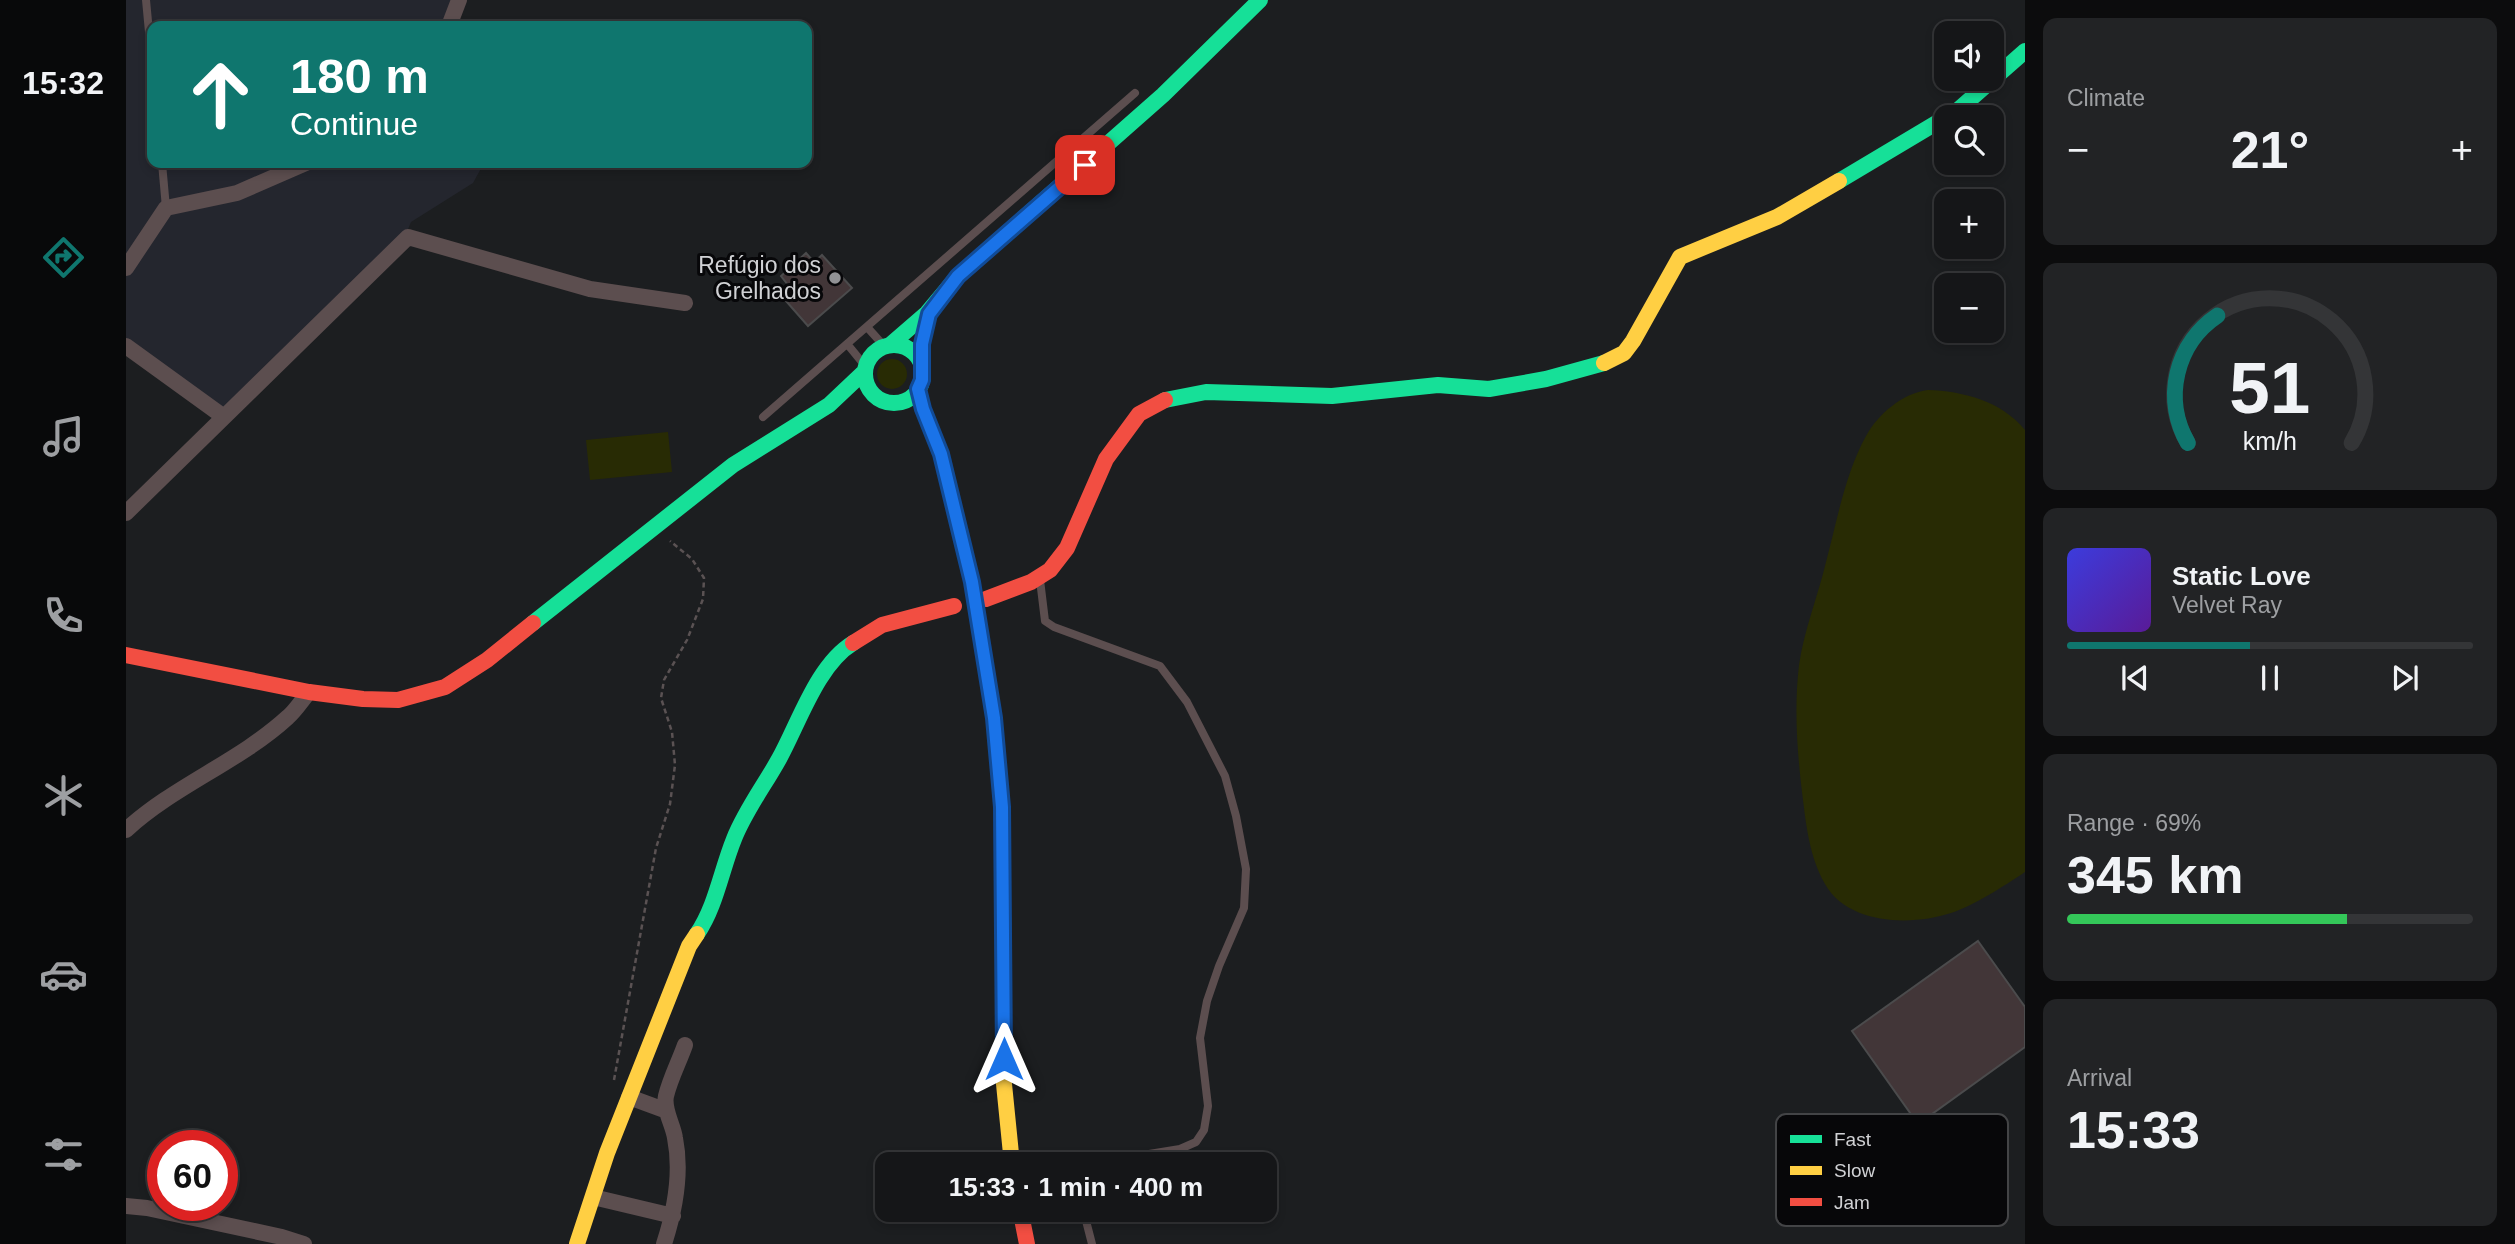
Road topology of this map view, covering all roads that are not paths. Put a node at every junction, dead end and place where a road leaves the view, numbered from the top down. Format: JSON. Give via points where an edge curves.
{"nodes":[{"id":1,"x":146,"y":0,"type":"edge"},
{"id":2,"x":459,"y":0,"type":"edge"},
{"id":3,"x":1259,"y":0,"type":"edge"},
{"id":4,"x":148,"y":21,"type":"edge"},
{"id":5,"x":451,"y":21,"type":"edge"},
{"id":6,"x":2025,"y":51,"type":"edge"},
{"id":7,"x":1135,"y":93,"type":"dead end"},
{"id":8,"x":162,"y":168,"type":"edge"},
{"id":9,"x":294,"y":168,"type":"edge"},
{"id":10,"x":166,"y":208,"type":"junction"},
{"id":11,"x":126,"y":268,"type":"edge"},
{"id":12,"x":685,"y":303,"type":"dead end"},
{"id":13,"x":934,"y":304,"type":"junction"},
{"id":14,"x":867,"y":327,"type":"junction"},
{"id":15,"x":848,"y":345,"type":"junction"},
{"id":16,"x":126,"y":346,"type":"edge"},
{"id":17,"x":887,"y":346,"type":"junction"},
{"id":18,"x":922,"y":364,"type":"junction"},
{"id":19,"x":866,"y":370,"type":"junction"},
{"id":20,"x":918,"y":389,"type":"junction"},
{"id":21,"x":888,"y":401,"type":"junction"},
{"id":22,"x":224,"y":417,"type":"junction"},
{"id":23,"x":763,"y":417,"type":"dead end"},
{"id":24,"x":804,"y":420,"type":"junction"},
{"id":25,"x":933,"y":437,"type":"junction"},
{"id":26,"x":126,"y":513,"type":"edge"},
{"id":27,"x":1040,"y":577,"type":"junction"},
{"id":28,"x":986,"y":599,"type":"dead end"},
{"id":29,"x":954,"y":606,"type":"dead end"},
{"id":30,"x":126,"y":655,"type":"edge"},
{"id":31,"x":309,"y":692,"type":"junction"},
{"id":32,"x":126,"y":830,"type":"edge"},
{"id":33,"x":685,"y":1045,"type":"dead end"},
{"id":34,"x":629,"y":1097,"type":"junction"},
{"id":35,"x":667,"y":1111,"type":"junction"},
{"id":36,"x":1011,"y":1152,"type":"edge"},
{"id":37,"x":1161,"y":1152,"type":"edge"},
{"id":38,"x":593,"y":1197,"type":"junction"},
{"id":39,"x":126,"y":1206,"type":"edge"},
{"id":40,"x":673,"y":1216,"type":"junction"},
{"id":41,"x":1023,"y":1222,"type":"edge"},
{"id":42,"x":1086,"y":1222,"type":"edge"},
{"id":43,"x":304,"y":1244,"type":"edge"},
{"id":44,"x":577,"y":1244,"type":"edge"},
{"id":45,"x":664,"y":1244,"type":"edge"},
{"id":46,"x":1027,"y":1244,"type":"edge"},
{"id":47,"x":1092,"y":1244,"type":"edge"}],
"edges":[{"from":1,"to":4,"type":"lane"},
{"from":2,"to":5,"type":"street"},
{"from":3,"to":13,"type":"main road","via":[[1163,96],[958,276]]},
{"from":6,"to":27,"type":"main road","via":[[1958,110],[1889,152],[1777,217],[1680,257],[1633,341],[1624,353],[1603,364],[1489,389],[1438,385],[1332,396],[1206,392],[1167,398],[1139,414],[1106,459],[1067,548]]},
{"from":7,"to":14,"type":"lane"},
{"from":8,"to":10,"type":"lane"},
{"from":9,"to":10,"type":"street","via":[[237,193]]},
{"from":10,"to":11,"type":"street"},
{"from":12,"to":22,"type":"street","via":[[590,289],[408,237]]},
{"from":13,"to":17,"type":"main road"},
{"from":13,"to":18,"type":"main road","via":[[923,339]]},
{"from":14,"to":15,"type":"lane"},
{"from":14,"to":17,"type":"lane"},
{"from":15,"to":19,"type":"lane"},
{"from":15,"to":23,"type":"lane"},
{"from":16,"to":22,"type":"street"},
{"from":17,"to":18,"type":"main road","via":[[910,350]]},
{"from":17,"to":19,"type":"main road","via":[[872,355]]},
{"from":18,"to":20,"type":"main road"},
{"from":19,"to":21,"type":"main road","via":[[871,392]]},
{"from":19,"to":24,"type":"main road","via":[[829,405]]},
{"from":20,"to":21,"type":"main road","via":[[908,400]]},
{"from":20,"to":25,"type":"main road"},
{"from":21,"to":24,"type":"main road","via":[[831,410]]},
{"from":21,"to":25,"type":"main road"},
{"from":22,"to":26,"type":"street"},
{"from":24,"to":31,"type":"main road","via":[[733,465],[487,660],[445,687],[398,700]]},
{"from":25,"to":36,"type":"main road","via":[[972,582],[994,718],[1002,807],[1004,1084]]},
{"from":27,"to":28,"type":"main road"},
{"from":27,"to":37,"type":"lane","via":[[1045,621],[1160,666],[1187,702],[1225,776],[1236,816],[1246,869],[1244,908],[1219,965],[1200,1038],[1208,1106],[1204,1130],[1196,1142]]},
{"from":29,"to":34,"type":"main road","via":[[882,625],[845,648],[827,666],[734,839],[709,918],[689,946]]},
{"from":30,"to":31,"type":"main road"},
{"from":31,"to":32,"type":"street","via":[[289,717]]},
{"from":33,"to":35,"type":"street","via":[[665,1098]]},
{"from":34,"to":35,"type":"street"},
{"from":34,"to":38,"type":"main road"},
{"from":35,"to":40,"type":"street","via":[[678,1167]]},
{"from":38,"to":40,"type":"street"},
{"from":38,"to":44,"type":"main road"},
{"from":39,"to":43,"type":"street"},
{"from":40,"to":45,"type":"street"},
{"from":41,"to":46,"type":"main road"},
{"from":42,"to":47,"type":"lane"}]}
